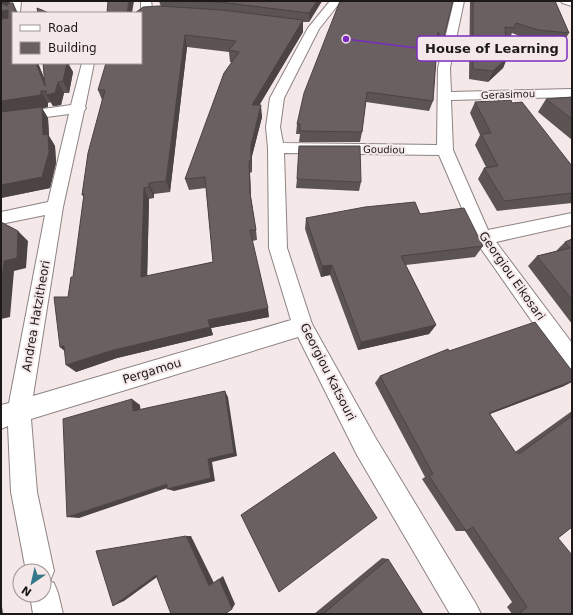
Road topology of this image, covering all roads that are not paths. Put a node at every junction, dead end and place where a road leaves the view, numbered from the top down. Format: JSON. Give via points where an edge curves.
{"nodes":[{"id":1,"x":16,"y":1,"type":"edge"},
{"id":2,"x":146,"y":1,"type":"edge"},
{"id":3,"x":336,"y":1,"type":"edge"},
{"id":4,"x":459,"y":1,"type":"edge"},
{"id":5,"x":566,"y":1,"type":"edge"},
{"id":6,"x":572,"y":3,"type":"edge"},
{"id":7,"x":14,"y":12,"type":"edge"},
{"id":8,"x":144,"y":14,"type":"edge"},
{"id":9,"x":162,"y":14,"type":"edge"},
{"id":10,"x":88,"y":64,"type":"edge"},
{"id":11,"x":572,"y":93,"type":"edge"},
{"id":12,"x":444,"y":96,"type":"junction"},
{"id":13,"x":79,"y":108,"type":"junction"},
{"id":14,"x":1,"y":119,"type":"edge"},
{"id":15,"x":276,"y":148,"type":"junction"},
{"id":16,"x":445,"y":150,"type":"junction"},
{"id":17,"x":55,"y":207,"type":"junction"},
{"id":18,"x":1,"y":218,"type":"edge"},
{"id":19,"x":572,"y":219,"type":"edge"},
{"id":20,"x":482,"y":238,"type":"junction"},
{"id":21,"x":303,"y":326,"type":"junction"},
{"id":22,"x":572,"y":360,"type":"edge"},
{"id":23,"x":10,"y":414,"type":"edge"},
{"id":24,"x":38,"y":563,"type":"edge"},
{"id":25,"x":46,"y":603,"type":"edge"},
{"id":26,"x":48,"y":614,"type":"edge"},
{"id":27,"x":466,"y":614,"type":"edge"}],
"edges":[{"from":1,"to":7,"type":"street"},
{"from":2,"to":8,"type":"street"},
{"from":3,"to":15,"type":"street","name":"Georgiou Katsouri","via":[[307,27],[277,98],[273,127]]},
{"from":4,"to":12,"type":"street","name":"Georgiou Eikosari","via":[[444,68]]},
{"from":5,"to":6,"type":"street"},
{"from":8,"to":9,"type":"street"},
{"from":10,"to":13,"type":"street","name":"Andrea Hatzitheori"},
{"from":11,"to":12,"type":"street","name":"Gerasimou"},
{"from":12,"to":16,"type":"street","name":"Georgiou Eikosari"},
{"from":13,"to":14,"type":"street"},
{"from":13,"to":17,"type":"street","name":"Andrea Hatzitheori"},
{"from":15,"to":16,"type":"street","name":"Goudiou"},
{"from":15,"to":21,"type":"street","name":"Georgiou Katsouri","via":[[278,248]]},
{"from":16,"to":20,"type":"street","name":"Georgiou Eikosari"},
{"from":17,"to":18,"type":"street"},
{"from":17,"to":23,"type":"street","name":"Andrea Hatzitheori"},
{"from":19,"to":20,"type":"street"},
{"from":20,"to":22,"type":"street","name":"Georgiou Eikosari"},
{"from":21,"to":23,"type":"street","name":"Pergamou"},
{"from":21,"to":27,"type":"street","name":"Georgiou Katsouri","via":[[366,446]]},
{"from":23,"to":24,"type":"street","name":"Andrea Hatzitheori"},
{"from":25,"to":26,"type":"street"}]}
